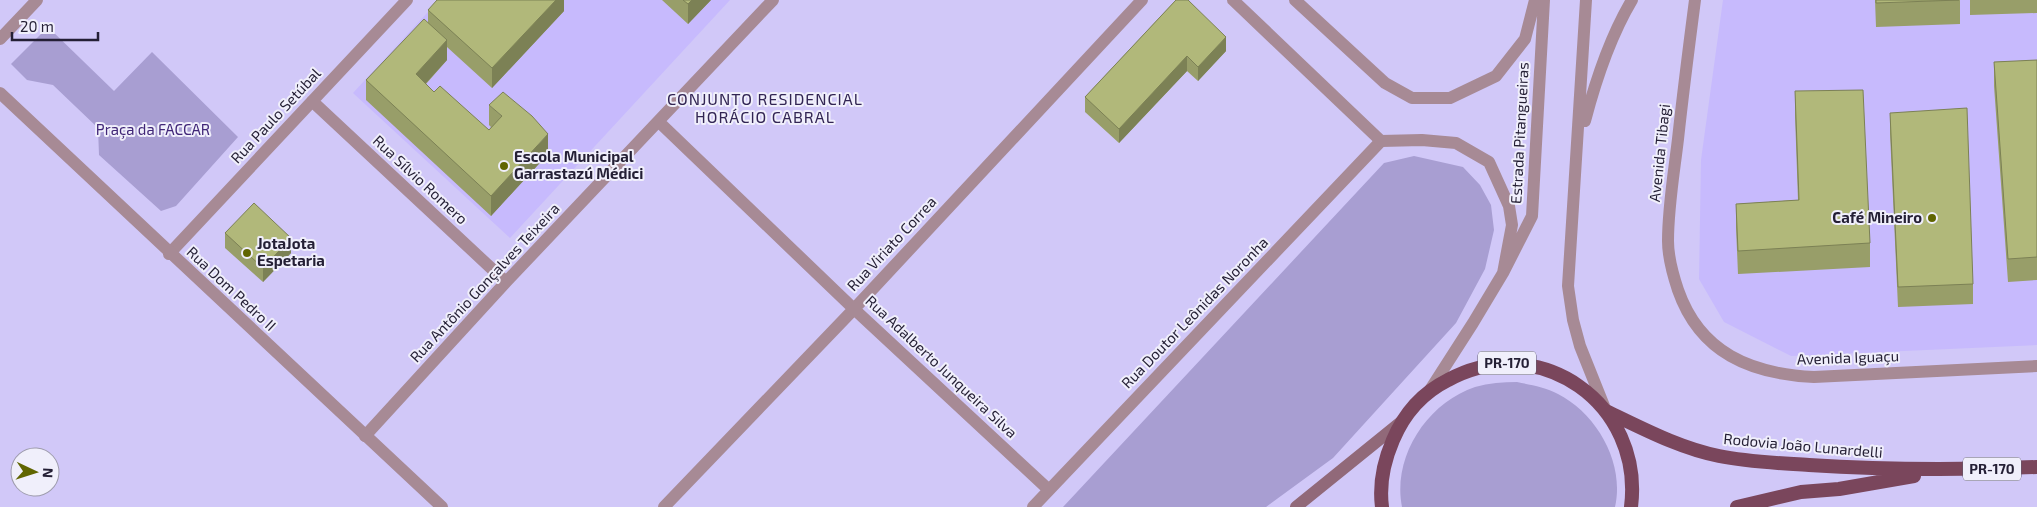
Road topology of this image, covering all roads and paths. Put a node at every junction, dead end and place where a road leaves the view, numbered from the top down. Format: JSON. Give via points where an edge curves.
{"nodes":[{"id":1,"x":37,"y":0,"type":"edge"},
{"id":2,"x":407,"y":0,"type":"edge"},
{"id":3,"x":773,"y":0,"type":"edge"},
{"id":4,"x":1142,"y":0,"type":"edge"},
{"id":5,"x":1233,"y":0,"type":"edge"},
{"id":6,"x":1295,"y":0,"type":"edge"},
{"id":7,"x":1535,"y":0,"type":"edge"},
{"id":8,"x":1544,"y":0,"type":"edge"},
{"id":9,"x":1586,"y":0,"type":"edge"},
{"id":10,"x":1632,"y":0,"type":"edge"},
{"id":11,"x":1695,"y":0,"type":"edge"},
{"id":12,"x":0,"y":39,"type":"edge"},
{"id":13,"x":0,"y":93,"type":"edge"},
{"id":14,"x":312,"y":102,"type":"junction"},
{"id":15,"x":659,"y":122,"type":"junction"},
{"id":16,"x":1381,"y":141,"type":"junction"},
{"id":17,"x":1578,"y":145,"type":"junction"},
{"id":18,"x":169,"y":254,"type":"junction"},
{"id":19,"x":1503,"y":273,"type":"junction"},
{"id":20,"x":506,"y":282,"type":"junction"},
{"id":21,"x":1685,"y":308,"type":"joint"},
{"id":22,"x":854,"y":309,"type":"junction"},
{"id":23,"x":2037,"y":366,"type":"edge"},
{"id":24,"x":1430,"y":390,"type":"junction"},
{"id":25,"x":1606,"y":411,"type":"junction"},
{"id":26,"x":1400,"y":422,"type":"junction"},
{"id":27,"x":365,"y":436,"type":"junction"},
{"id":28,"x":2037,"y":467,"type":"edge"},
{"id":29,"x":1947,"y":471,"type":"junction"},
{"id":30,"x":1049,"y":490,"type":"junction"},
{"id":31,"x":442,"y":507,"type":"edge"},
{"id":32,"x":664,"y":507,"type":"edge"},
{"id":33,"x":1033,"y":507,"type":"edge"},
{"id":34,"x":1296,"y":507,"type":"edge"},
{"id":35,"x":1382,"y":507,"type":"edge"},
{"id":36,"x":1631,"y":507,"type":"edge"},
{"id":37,"x":1737,"y":507,"type":"edge"}],
"edges":[{"from":1,"to":12,"type":"street"},
{"from":2,"to":14,"type":"street","name":"Rua Paulo Setúbal"},
{"from":3,"to":15,"type":"street","name":"Rua Antônio Gonçalves Teixeira"},
{"from":4,"to":22,"type":"street","name":"Rua Viriato Correa"},
{"from":5,"to":16,"type":"street"},
{"from":6,"to":7,"type":"street","via":[[1385,83],[1412,98],[1450,98],[1496,76],[1525,39]]},
{"from":8,"to":19,"type":"street","name":"Estrada Pitangueiras","via":[[1532,216]]},
{"from":9,"to":17,"type":"street"},
{"from":10,"to":17,"type":"street","via":[[1620,20],[1600,71]]},
{"from":11,"to":21,"type":"street","name":"Avenida Tibagi","via":[[1672,184],[1668,243],[1673,277]]},
{"from":13,"to":18,"type":"street","name":"Rua Dom Pedro II"},
{"from":14,"to":18,"type":"street","name":"Rua Paulo Setúbal"},
{"from":14,"to":20,"type":"street","name":"Rua Sílvio Romero"},
{"from":15,"to":20,"type":"street","name":"Rua Antônio Gonçalves Teixeira"},
{"from":15,"to":22,"type":"street","name":"Rua Adalberto Junqueira Silva"},
{"from":16,"to":19,"type":"street","via":[[1456,143],[1489,162],[1509,206],[1512,225]]},
{"from":16,"to":30,"type":"street","name":"Rua Doutor Leônidas Noronha"},
{"from":17,"to":25,"type":"street","via":[[1568,286],[1575,329]]},
{"from":18,"to":27,"type":"street","name":"Rua Dom Pedro II"},
{"from":19,"to":24,"type":"street","name":"Estrada Pitangueiras"},
{"from":20,"to":27,"type":"street","name":"Rua Antônio Gonçalves Teixeira"},
{"from":21,"to":23,"type":"street","name":"Avenida Iguaçu","via":[[1702,335],[1725,353],[1748,365],[1785,376]]},
{"from":22,"to":30,"type":"street","name":"Rua Adalberto Junqueira Silva"},
{"from":22,"to":32,"type":"street","name":"Rua Viriato Correa"},
{"from":24,"to":25,"type":"highway","number":"PR-170","via":[[1475,367],[1526,364],[1558,373],[1583,389]]},
{"from":24,"to":26,"type":"highway","number":"PR-170"},
{"from":25,"to":29,"type":"highway","name":"Rodovia João Lunardelli","number":"PR-170","via":[[1678,444],[1718,456],[1849,468]]},
{"from":25,"to":36,"type":"highway","number":"PR-170","via":[[1628,456],[1633,487]]},
{"from":26,"to":34,"type":"main road"},
{"from":26,"to":35,"type":"highway","number":"PR-170","via":[[1384,462]]},
{"from":27,"to":31,"type":"street","name":"Rua Dom Pedro II"},
{"from":28,"to":29,"type":"highway","name":"Rodovia João Lunardelli","number":"PR-170"},
{"from":29,"to":37,"type":"highway","name":"Rodovia João Lunardelli","number":"PR-170","via":[[1840,489],[1801,492]]},
{"from":30,"to":33,"type":"street","name":"Rua Doutor Leônidas Noronha"}]}
